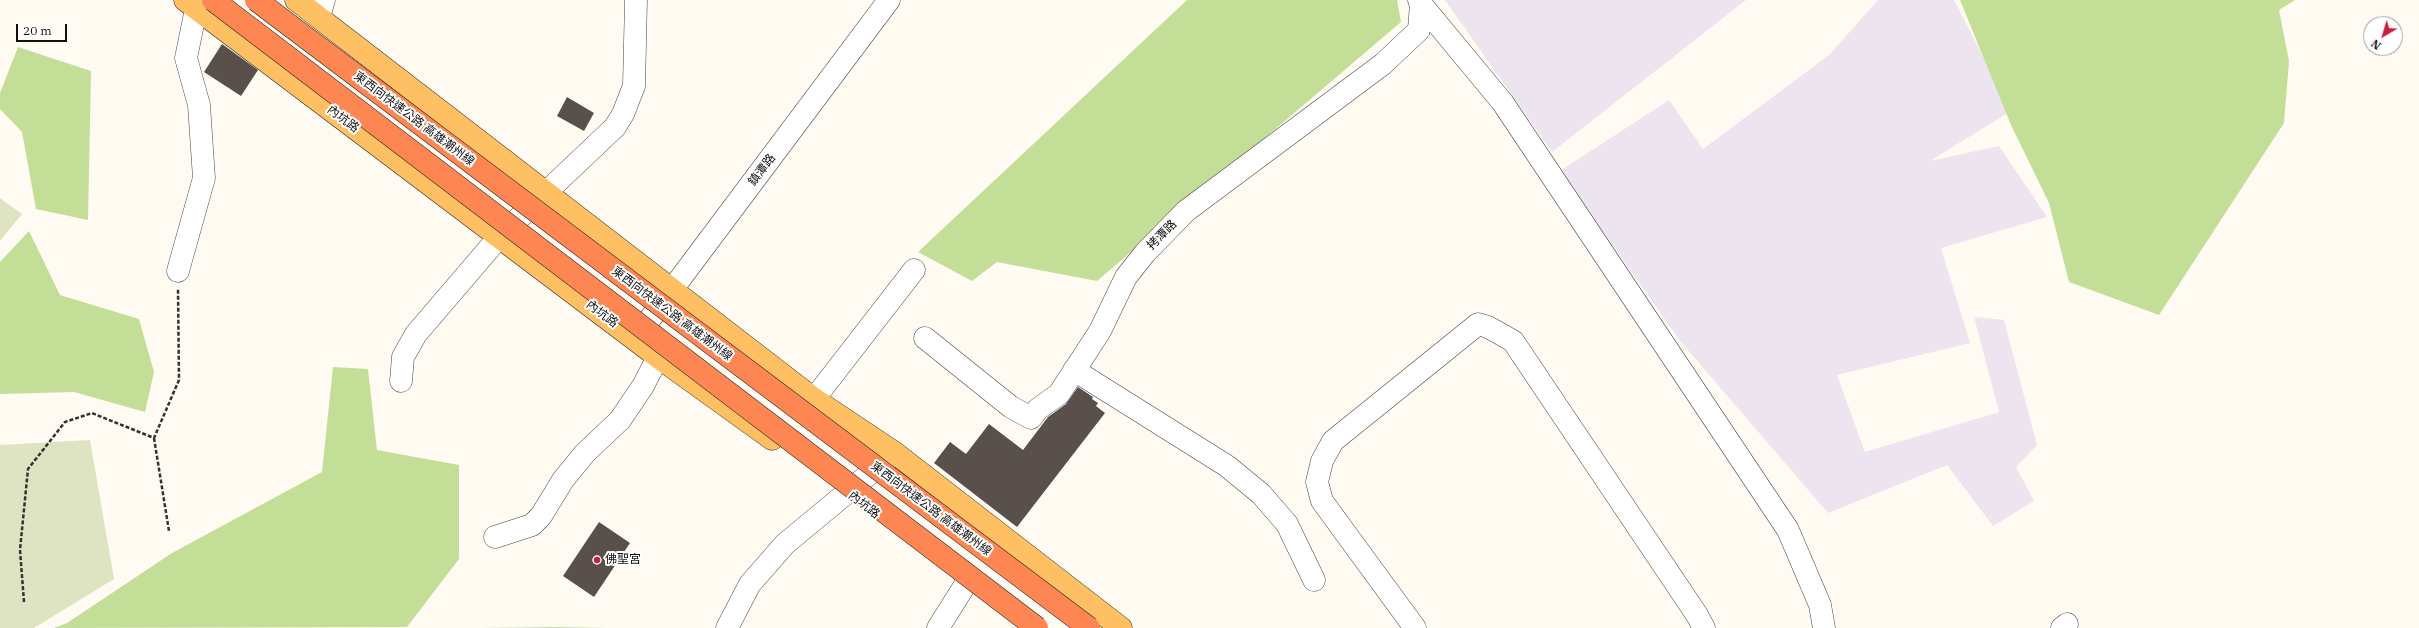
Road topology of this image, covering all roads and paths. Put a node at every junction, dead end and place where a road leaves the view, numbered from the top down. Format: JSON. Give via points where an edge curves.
{"nodes":[{"id":1,"x":256,"y":0,"type":"edge"},
{"id":2,"x":296,"y":0,"type":"edge"},
{"id":3,"x":636,"y":0,"type":"edge"},
{"id":4,"x":889,"y":0,"type":"edge"},
{"id":5,"x":1420,"y":2,"type":"edge"},
{"id":6,"x":198,"y":3,"type":"edge"},
{"id":7,"x":322,"y":9,"type":"edge"},
{"id":8,"x":544,"y":193,"type":"junction"},
{"id":9,"x":499,"y":237,"type":"junction"},
{"id":10,"x":914,"y":270,"type":"dead end"},
{"id":11,"x":178,"y":271,"type":"joint"},
{"id":12,"x":672,"y":290,"type":"junction"},
{"id":13,"x":925,"y":338,"type":"dead end"},
{"id":14,"x":635,"y":339,"type":"junction"},
{"id":15,"x":658,"y":357,"type":"junction"},
{"id":16,"x":1074,"y":370,"type":"junction"},
{"id":17,"x":401,"y":382,"type":"dead end"},
{"id":18,"x":814,"y":399,"type":"junction"},
{"id":19,"x":154,"y":438,"type":"junction"},
{"id":20,"x":895,"y":452,"type":"junction"},
{"id":21,"x":846,"y":492,"type":"junction"},
{"id":22,"x":170,"y":531,"type":"dead end"},
{"id":23,"x":495,"y":537,"type":"dead end"},
{"id":24,"x":1314,"y":580,"type":"dead end"},
{"id":25,"x":965,"y":585,"type":"junction"},
{"id":26,"x":24,"y":602,"type":"dead end"},
{"id":27,"x":727,"y":628,"type":"edge"},
{"id":28,"x":938,"y":628,"type":"edge"},
{"id":29,"x":1019,"y":628,"type":"edge"},
{"id":30,"x":1037,"y":628,"type":"edge"},
{"id":31,"x":1089,"y":628,"type":"edge"},
{"id":32,"x":1121,"y":628,"type":"edge"},
{"id":33,"x":1415,"y":628,"type":"edge"},
{"id":34,"x":1704,"y":628,"type":"edge"},
{"id":35,"x":1824,"y":628,"type":"edge"}],
"edges":[{"from":1,"to":31,"type":"highway","name":"東西向快速公路 高雄潮州線","bridge":true},
{"from":2,"to":7,"type":"main road"},
{"from":3,"to":8,"type":"street","via":[[634,86],[623,114],[615,127]]},
{"from":4,"to":12,"type":"street","name":"鎮潭路"},
{"from":5,"to":16,"type":"street","name":"拷潭路","via":[[1418,30],[1383,64],[1186,211],[1145,253],[1126,277],[1100,331]]},
{"from":5,"to":35,"type":"street","via":[[1503,103],[1788,530],[1820,606]]},
{"from":6,"to":9,"type":"main road","name":"內坑路"},
{"from":6,"to":11,"type":"street","via":[[186,58],[199,105],[204,178]]},
{"from":6,"to":30,"type":"highway","bridge":true},
{"from":7,"to":8,"type":"main road"},
{"from":8,"to":9,"type":"street"},
{"from":8,"to":12,"type":"main road"},
{"from":9,"to":14,"type":"main road","name":"內坑路"},
{"from":9,"to":17,"type":"street","via":[[416,334],[403,357]]},
{"from":10,"to":18,"type":"street"},
{"from":11,"to":19,"type":"path","via":[[179,380]]},
{"from":12,"to":14,"type":"street","name":"鎮潭路"},
{"from":12,"to":18,"type":"main road"},
{"from":13,"to":16,"type":"street","name":"拷潭路","via":[[1011,407],[1031,418],[1038,409],[1059,394]]},
{"from":14,"to":15,"type":"main road","name":"內坑路"},
{"from":15,"to":21,"type":"main road","name":"內坑路"},
{"from":15,"to":23,"type":"street","via":[[643,386],[620,420],[585,453],[563,480],[541,516],[532,524]]},
{"from":16,"to":24,"type":"street","via":[[1227,466],[1261,494],[1287,524]]},
{"from":18,"to":20,"type":"main road"},
{"from":19,"to":22,"type":"path"},
{"from":19,"to":26,"type":"path","via":[[92,413],[65,422],[28,469],[20,550]]},
{"from":20,"to":21,"type":"street"},
{"from":20,"to":32,"type":"main road"},
{"from":21,"to":25,"type":"main road","name":"內坑路"},
{"from":21,"to":27,"type":"street","via":[[786,544],[750,584]]},
{"from":25,"to":28,"type":"street"},
{"from":25,"to":29,"type":"main road","name":"內坑路"},
{"from":33,"to":34,"type":"street","via":[[1322,501],[1317,482],[1322,461],[1333,441],[1478,324],[1513,341]]}]}
